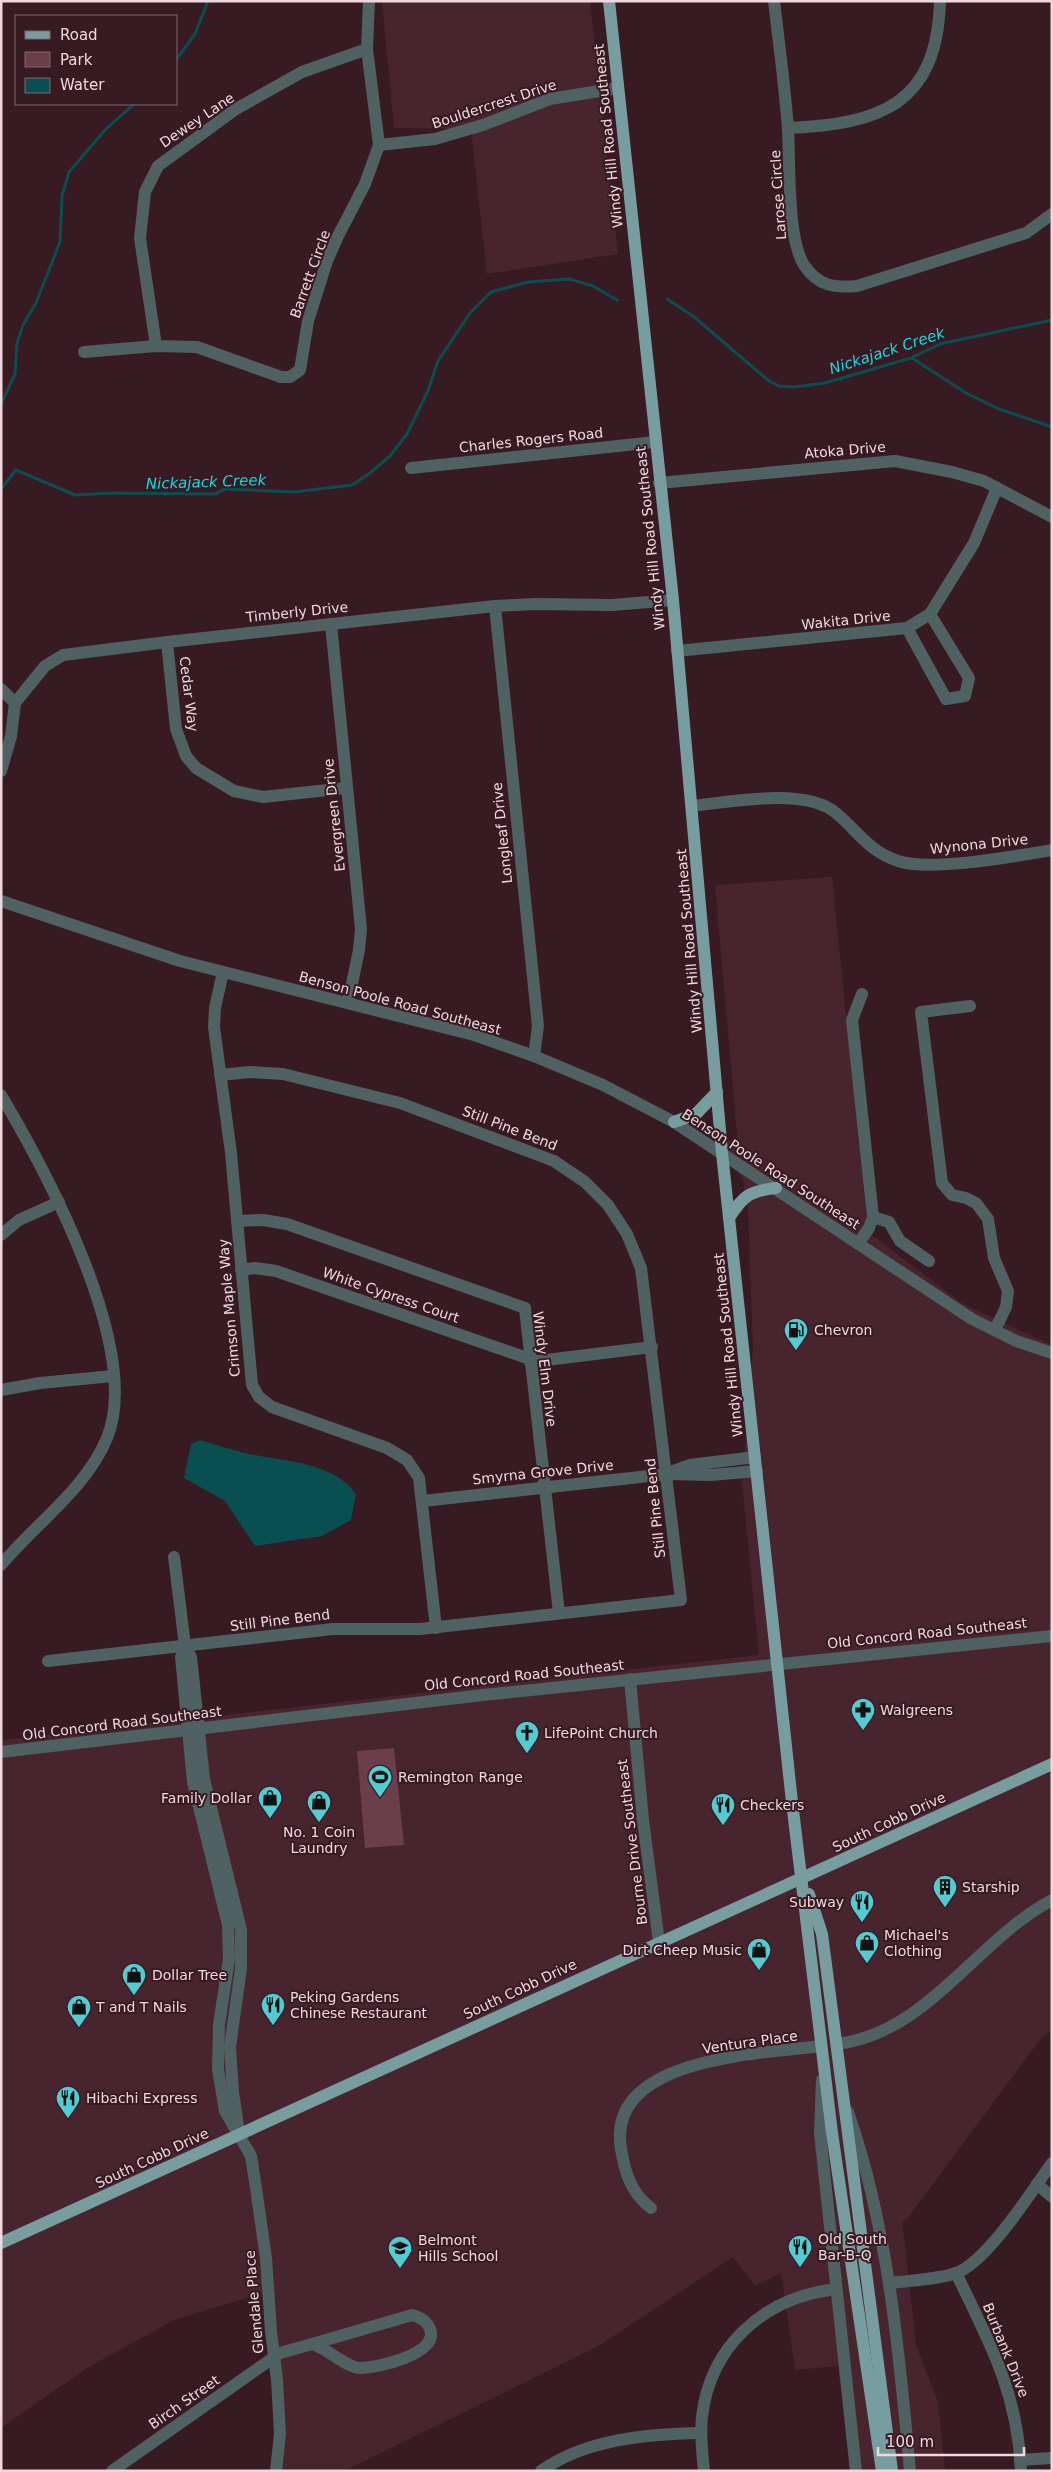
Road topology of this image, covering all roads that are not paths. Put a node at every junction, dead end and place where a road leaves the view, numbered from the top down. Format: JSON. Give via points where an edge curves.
{"nodes":[{"id":1,"x":369,"y":1,"type":"edge"},
{"id":2,"x":608,"y":1,"type":"edge"},
{"id":3,"x":774,"y":1,"type":"edge"},
{"id":4,"x":940,"y":1,"type":"edge"},
{"id":5,"x":368,"y":49,"type":"junction"},
{"id":6,"x":618,"y":88,"type":"junction"},
{"id":7,"x":788,"y":128,"type":"junction"},
{"id":8,"x":379,"y":145,"type":"junction"},
{"id":9,"x":1052,"y":214,"type":"edge"},
{"id":10,"x":156,"y":346,"type":"junction"},
{"id":11,"x":84,"y":352,"type":"dead end"},
{"id":12,"x":655,"y":442,"type":"junction"},
{"id":13,"x":411,"y":468,"type":"dead end"},
{"id":14,"x":659,"y":483,"type":"junction"},
{"id":15,"x":997,"y":488,"type":"junction"},
{"id":16,"x":1052,"y":517,"type":"edge"},
{"id":17,"x":672,"y":600,"type":"junction"},
{"id":18,"x":495,"y":606,"type":"junction"},
{"id":19,"x":930,"y":614,"type":"junction"},
{"id":20,"x":331,"y":624,"type":"junction"},
{"id":21,"x":907,"y":628,"type":"junction"},
{"id":22,"x":167,"y":642,"type":"junction"},
{"id":23,"x":677,"y":651,"type":"junction"},
{"id":24,"x":1,"y":689,"type":"edge"},
{"id":25,"x":15,"y":703,"type":"junction"},
{"id":26,"x":1,"y":771,"type":"edge"},
{"id":27,"x":346,"y":788,"type":"junction"},
{"id":28,"x":692,"y":806,"type":"junction"},
{"id":29,"x":1052,"y":850,"type":"edge"},
{"id":30,"x":1,"y":902,"type":"edge"},
{"id":31,"x":223,"y":972,"type":"junction"},
{"id":32,"x":862,"y":994,"type":"dead end"},
{"id":33,"x":348,"y":1003,"type":"junction"},
{"id":34,"x":970,"y":1006,"type":"dead end"},
{"id":35,"x":534,"y":1056,"type":"junction"},
{"id":36,"x":220,"y":1075,"type":"junction"},
{"id":37,"x":716,"y":1092,"type":"junction"},
{"id":38,"x":1,"y":1095,"type":"edge"},
{"id":39,"x":674,"y":1122,"type":"junction"},
{"id":40,"x":722,"y":1153,"type":"junction"},
{"id":41,"x":776,"y":1188,"type":"junction"},
{"id":42,"x":58,"y":1202,"type":"junction"},
{"id":43,"x":729,"y":1218,"type":"junction"},
{"id":44,"x":873,"y":1218,"type":"junction"},
{"id":45,"x":237,"y":1221,"type":"junction"},
{"id":46,"x":1,"y":1235,"type":"edge"},
{"id":47,"x":858,"y":1244,"type":"junction"},
{"id":48,"x":929,"y":1261,"type":"dead end"},
{"id":49,"x":241,"y":1270,"type":"junction"},
{"id":50,"x":994,"y":1330,"type":"junction"},
{"id":51,"x":652,"y":1347,"type":"junction"},
{"id":52,"x":1052,"y":1353,"type":"edge"},
{"id":53,"x":530,"y":1360,"type":"junction"},
{"id":54,"x":114,"y":1376,"type":"junction"},
{"id":55,"x":1,"y":1390,"type":"edge"},
{"id":56,"x":755,"y":1457,"type":"junction"},
{"id":57,"x":756,"y":1471,"type":"junction"},
{"id":58,"x":667,"y":1474,"type":"junction"},
{"id":59,"x":544,"y":1487,"type":"junction"},
{"id":60,"x":423,"y":1501,"type":"junction"},
{"id":61,"x":174,"y":1557,"type":"dead end"},
{"id":62,"x":1,"y":1565,"type":"edge"},
{"id":63,"x":559,"y":1613,"type":"junction"},
{"id":64,"x":436,"y":1628,"type":"junction"},
{"id":65,"x":1052,"y":1636,"type":"edge"},
{"id":66,"x":185,"y":1646,"type":"junction"},
{"id":67,"x":48,"y":1661,"type":"dead end"},
{"id":68,"x":778,"y":1664,"type":"junction"},
{"id":69,"x":630,"y":1678,"type":"junction"},
{"id":70,"x":193,"y":1730,"type":"junction"},
{"id":71,"x":1,"y":1752,"type":"edge"},
{"id":72,"x":1052,"y":1764,"type":"edge"},
{"id":73,"x":802,"y":1878,"type":"junction"},
{"id":74,"x":1052,"y":1900,"type":"edge"},
{"id":75,"x":659,"y":1942,"type":"junction"},
{"id":76,"x":837,"y":2044,"type":"junction"},
{"id":77,"x":821,"y":2046,"type":"junction"},
{"id":78,"x":823,"y":2062,"type":"junction"},
{"id":79,"x":846,"y":2104,"type":"junction"},
{"id":80,"x":239,"y":2134,"type":"junction"},
{"id":81,"x":1052,"y":2163,"type":"edge"},
{"id":82,"x":1037,"y":2184,"type":"junction"},
{"id":83,"x":1052,"y":2197,"type":"edge"},
{"id":84,"x":651,"y":2208,"type":"dead end"},
{"id":85,"x":1,"y":2243,"type":"edge"},
{"id":86,"x":956,"y":2273,"type":"junction"},
{"id":87,"x":890,"y":2283,"type":"junction"},
{"id":88,"x":830,"y":2290,"type":"dead end"},
{"id":89,"x":312,"y":2344,"type":"junction"},
{"id":90,"x":274,"y":2358,"type":"junction"},
{"id":91,"x":701,"y":2433,"type":"junction"},
{"id":92,"x":1052,"y":2458,"type":"edge"},
{"id":93,"x":1021,"y":2465,"type":"edge"},
{"id":94,"x":112,"y":2471,"type":"edge"},
{"id":95,"x":276,"y":2471,"type":"edge"},
{"id":96,"x":541,"y":2471,"type":"edge"},
{"id":97,"x":704,"y":2471,"type":"edge"},
{"id":98,"x":856,"y":2471,"type":"edge"},
{"id":99,"x":882,"y":2471,"type":"edge"},
{"id":100,"x":892,"y":2471,"type":"edge"},
{"id":101,"x":910,"y":2471,"type":"edge"}],
"edges":[{"from":1,"to":5,"type":"street","name":"Barrett Circle"},
{"from":2,"to":6,"type":"main road","name":"Windy Hill Road Southeast"},
{"from":3,"to":7,"type":"street","name":"Larose Circle"},
{"from":4,"to":7,"type":"street","via":[[937,45],[927,69],[911,91],[892,106],[867,118]]},
{"from":5,"to":8,"type":"street","name":"Barrett Circle"},
{"from":5,"to":10,"type":"street","name":"Dewey Lane","via":[[302,72],[236,110],[158,166],[145,192],[140,238]]},
{"from":6,"to":8,"type":"street","name":"Bouldercrest Drive","via":[[550,99],[483,126],[435,139]]},
{"from":6,"to":12,"type":"main road","name":"Windy Hill Road Southeast"},
{"from":7,"to":9,"type":"street","name":"Larose Circle","via":[[795,241],[804,265],[821,282],[838,288],[857,286],[1026,233]]},
{"from":8,"to":10,"type":"street","name":"Barrett Circle","via":[[365,184],[328,261],[308,320],[302,365],[296,374],[290,377],[274,375],[197,347]]},
{"from":10,"to":11,"type":"street","name":"Barrett Circle"},
{"from":12,"to":13,"type":"street","name":"Charles Rogers Road"},
{"from":12,"to":14,"type":"main road","name":"Windy Hill Road Southeast"},
{"from":14,"to":15,"type":"street","name":"Atoka Drive","via":[[895,461],[952,472]]},
{"from":14,"to":17,"type":"main road","name":"Windy Hill Road Southeast"},
{"from":15,"to":16,"type":"street","name":"Atoka Drive"},
{"from":15,"to":19,"type":"street","name":"Wakita Drive","via":[[974,543]]},
{"from":17,"to":18,"type":"street","name":"Timberly Drive","via":[[612,605]]},
{"from":17,"to":23,"type":"main road","name":"Windy Hill Road Southeast"},
{"from":18,"to":20,"type":"street","name":"Timberly Drive"},
{"from":18,"to":35,"type":"street","name":"Longleaf Drive","via":[[538,1026]]},
{"from":19,"to":21,"type":"street","name":"Wakita Drive"},
{"from":19,"to":21,"type":"street","via":[[969,678],[965,696],[946,698]]},
{"from":20,"to":22,"type":"street","name":"Timberly Drive"},
{"from":20,"to":27,"type":"street","name":"Evergreen Drive"},
{"from":21,"to":23,"type":"street","name":"Wakita Drive"},
{"from":22,"to":25,"type":"street","name":"Timberly Drive","via":[[63,655],[45,666]]},
{"from":22,"to":27,"type":"street","name":"Cedar Way","via":[[176,729],[186,756],[196,768],[234,791],[262,797]]},
{"from":23,"to":28,"type":"main road","name":"Windy Hill Road Southeast"},
{"from":24,"to":25,"type":"street"},
{"from":25,"to":26,"type":"street","via":[[11,736]]},
{"from":27,"to":33,"type":"street","name":"Evergreen Drive","via":[[360,929]]},
{"from":28,"to":29,"type":"street","name":"Wynona Drive","via":[[784,796],[818,803],[835,812],[874,850],[898,861],[922,866]]},
{"from":28,"to":37,"type":"main road","name":"Windy Hill Road Southeast"},
{"from":30,"to":31,"type":"street","name":"Benson Poole Road Southeast"},
{"from":31,"to":33,"type":"street","name":"Benson Poole Road Southeast"},
{"from":31,"to":36,"type":"street","name":"Crimson Maple Way","via":[[214,1018]]},
{"from":32,"to":44,"type":"street","via":[[852,1020]]},
{"from":33,"to":35,"type":"street","name":"Benson Poole Road Southeast","via":[[452,1029]]},
{"from":34,"to":50,"type":"street","via":[[921,1012],[943,1186],[956,1197],[976,1204],[986,1215],[994,1258],[1007,1287],[1006,1308]]},
{"from":35,"to":39,"type":"street","name":"Benson Poole Road Southeast","via":[[603,1085]]},
{"from":36,"to":45,"type":"street","name":"Crimson Maple Way"},
{"from":36,"to":51,"type":"street","name":"Still Pine Bend","via":[[250,1072],[282,1074],[391,1101],[563,1165],[598,1194],[627,1234],[641,1268]]},
{"from":37,"to":39,"type":"main road","via":[[696,1114]]},
{"from":37,"to":40,"type":"main road","name":"Windy Hill Road Southeast"},
{"from":38,"to":42,"type":"street","via":[[38,1158]]},
{"from":39,"to":40,"type":"street","name":"Benson Poole Road Southeast"},
{"from":40,"to":41,"type":"street","name":"Benson Poole Road Southeast"},
{"from":40,"to":43,"type":"main road","name":"Windy Hill Road Southeast"},
{"from":41,"to":43,"type":"main road","via":[[757,1190],[747,1195]]},
{"from":41,"to":47,"type":"street","name":"Benson Poole Road Southeast"},
{"from":42,"to":46,"type":"street","via":[[19,1220]]},
{"from":42,"to":54,"type":"street","via":[[107,1325]]},
{"from":43,"to":56,"type":"main road","name":"Windy Hill Road Southeast"},
{"from":44,"to":47,"type":"street"},
{"from":44,"to":48,"type":"street","via":[[889,1222],[900,1241]]},
{"from":45,"to":49,"type":"street","name":"Crimson Maple Way"},
{"from":45,"to":53,"type":"street","name":"Windy Elm Drive","via":[[263,1220],[287,1224],[525,1308]]},
{"from":47,"to":50,"type":"street","name":"Benson Poole Road Southeast"},
{"from":49,"to":53,"type":"street","name":"White Cypress Court","via":[[276,1271]]},
{"from":49,"to":60,"type":"street","name":"Crimson Maple Way","via":[[254,1391],[278,1410],[387,1448],[401,1456],[416,1471]]},
{"from":50,"to":52,"type":"street","name":"Benson Poole Road Southeast"},
{"from":51,"to":53,"type":"street"},
{"from":51,"to":58,"type":"street","name":"Still Pine Bend"},
{"from":53,"to":59,"type":"street","name":"Windy Elm Drive"},
{"from":54,"to":55,"type":"street"},
{"from":54,"to":62,"type":"street","via":[[112,1422],[108,1437],[93,1464],[66,1498]]},
{"from":56,"to":57,"type":"main road","name":"Windy Hill Road Southeast"},
{"from":56,"to":58,"type":"street","name":"Smyrna Grove Drive","via":[[690,1465]]},
{"from":57,"to":58,"type":"street","name":"Smyrna Grove Drive"},
{"from":57,"to":68,"type":"main road","name":"Windy Hill Road Southeast"},
{"from":58,"to":59,"type":"street","name":"Smyrna Grove Drive"},
{"from":58,"to":63,"type":"street","name":"Still Pine Bend","via":[[681,1600]]},
{"from":59,"to":60,"type":"street","name":"Smyrna Grove Drive"},
{"from":59,"to":63,"type":"street","name":"Windy Elm Drive"},
{"from":60,"to":64,"type":"street","name":"Crimson Maple Way"},
{"from":61,"to":66,"type":"street"},
{"from":63,"to":64,"type":"street","name":"Still Pine Bend"},
{"from":64,"to":66,"type":"street","name":"Still Pine Bend","via":[[333,1629]]},
{"from":65,"to":68,"type":"street","name":"Old Concord Road Southeast"},
{"from":66,"to":67,"type":"street","name":"Still Pine Bend"},
{"from":66,"to":70,"type":"street","via":[[181,1657],[190,1685]]},
{"from":68,"to":69,"type":"street","name":"Old Concord Road Southeast"},
{"from":68,"to":73,"type":"main road","name":"Windy Hill Road Southeast"},
{"from":69,"to":70,"type":"street","name":"Old Concord Road Southeast"},
{"from":69,"to":75,"type":"street","name":"Bourne Drive Southeast","via":[[643,1820]]},
{"from":70,"to":71,"type":"street","name":"Old Concord Road Southeast"},
{"from":70,"to":80,"type":"street","via":[[241,1930],[241,1968],[231,2028],[230,2058]]},
{"from":72,"to":73,"type":"main road","name":"South Cobb Drive"},
{"from":73,"to":75,"type":"main road","name":"South Cobb Drive"},
{"from":73,"to":76,"type":"main road","name":"Windy Hill Road Southeast","via":[[822,1934]]},
{"from":73,"to":77,"type":"main road","name":"Windy Hill Road Southeast"},
{"from":74,"to":76,"type":"street","via":[[1004,1932],[908,2018],[869,2037]]},
{"from":75,"to":80,"type":"main road","name":"South Cobb Drive"},
{"from":76,"to":79,"type":"main road","name":"Windy Hill Road Southeast"},
{"from":77,"to":78,"type":"main road","name":"Windy Hill Road Southeast"},
{"from":77,"to":84,"type":"street","name":"Ventura Place","via":[[720,2058],[669,2075],[642,2090],[627,2110],[621,2145],[633,2190]]},
{"from":78,"to":98,"type":"street","name":"Windy Hill Road Southeast","via":[[820,2133]]},
{"from":78,"to":99,"type":"main road","name":"Windy Hill Road Southeast"},
{"from":79,"to":87,"type":"street","name":"Windy Hill Road Southeast","via":[[862,2157]]},
{"from":79,"to":100,"type":"main road","name":"Windy Hill Road Southeast"},
{"from":80,"to":85,"type":"main road","name":"South Cobb Drive"},
{"from":80,"to":90,"type":"street","name":"Glendale Place","via":[[251,2156],[266,2258]]},
{"from":81,"to":82,"type":"street"},
{"from":82,"to":83,"type":"street"},
{"from":82,"to":86,"type":"street","via":[[996,2240]]},
{"from":86,"to":87,"type":"street"},
{"from":86,"to":93,"type":"street","name":"Burbank Drive","via":[[1006,2381],[1014,2408]]},
{"from":87,"to":101,"type":"street","name":"Windy Hill Road Southeast"},
{"from":88,"to":91,"type":"street","via":[[778,2305],[733,2342],[710,2381]]},
{"from":89,"to":89,"type":"street","name":"Birch Street","via":[[412,2315],[420,2317],[431,2333],[422,2351],[358,2368]]},
{"from":89,"to":90,"type":"street","name":"Birch Street","via":[[280,2353]]},
{"from":90,"to":94,"type":"street","name":"Birch Street"},
{"from":90,"to":95,"type":"street","name":"Glendale Place","via":[[280,2434]]},
{"from":91,"to":96,"type":"street","via":[[609,2442],[554,2461]]},
{"from":91,"to":97,"type":"street"},
{"from":92,"to":93,"type":"street"}]}
